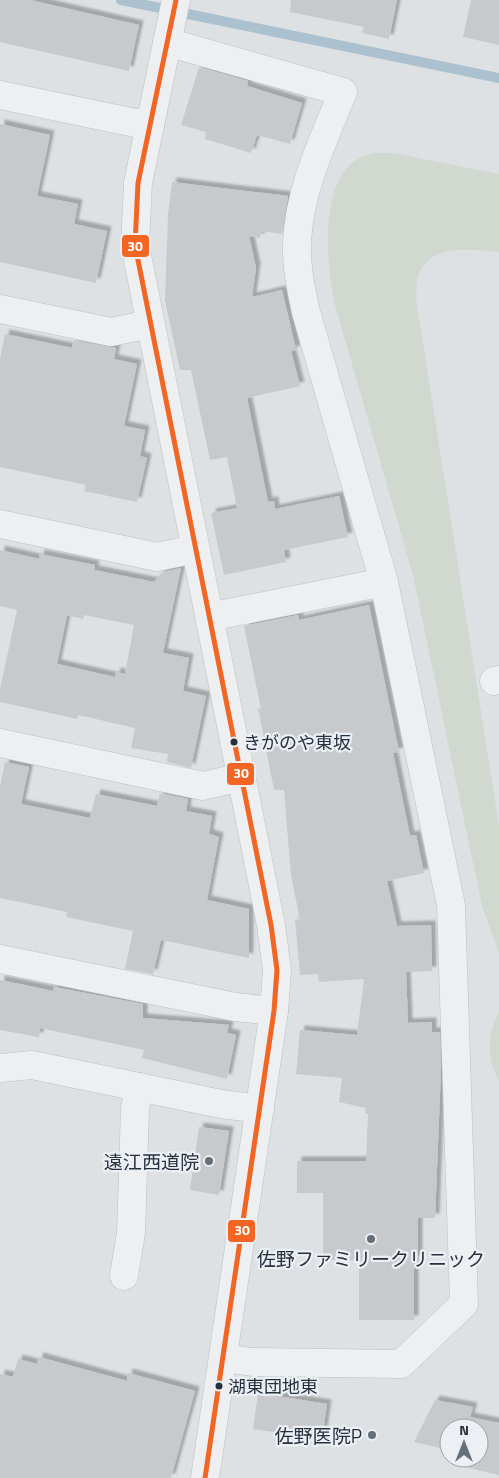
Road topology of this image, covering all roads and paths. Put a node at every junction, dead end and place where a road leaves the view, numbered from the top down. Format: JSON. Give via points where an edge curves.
{"nodes":[{"id":1,"x":176,"y":0,"type":"edge"},
{"id":2,"x":167,"y":42,"type":"junction"},
{"id":3,"x":0,"y":95,"type":"edge"},
{"id":4,"x":150,"y":126,"type":"junction"},
{"id":5,"x":0,"y":309,"type":"edge"},
{"id":6,"x":150,"y":324,"type":"junction"},
{"id":7,"x":0,"y":524,"type":"edge"},
{"id":8,"x":195,"y":549,"type":"junction"},
{"id":9,"x":384,"y":582,"type":"junction"},
{"id":10,"x":209,"y":617,"type":"junction"},
{"id":11,"x":0,"y":744,"type":"edge"},
{"id":12,"x":241,"y":777,"type":"junction"},
{"id":13,"x":0,"y":958,"type":"edge"},
{"id":14,"x":274,"y":1011,"type":"junction"},
{"id":15,"x":0,"y":1068,"type":"edge"},
{"id":16,"x":140,"y":1087,"type":"junction"},
{"id":17,"x":260,"y":1109,"type":"junction"},
{"id":18,"x":124,"y":1276,"type":"dead end"},
{"id":19,"x":223,"y":1358,"type":"junction"},
{"id":20,"x":205,"y":1478,"type":"edge"}],
"edges":[{"from":1,"to":2,"type":"street"},
{"from":2,"to":4,"type":"street"},
{"from":2,"to":9,"type":"street","via":[[343,92],[309,176],[296,244],[306,312]]},
{"from":3,"to":4,"type":"street"},
{"from":4,"to":6,"type":"street","via":[[138,184],[135,225],[138,266]]},
{"from":5,"to":6,"type":"street","via":[[111,332]]},
{"from":6,"to":8,"type":"street"},
{"from":7,"to":8,"type":"street","via":[[156,557]]},
{"from":8,"to":10,"type":"street"},
{"from":9,"to":10,"type":"street"},
{"from":9,"to":19,"type":"street","via":[[451,905],[464,1304],[401,1364],[252,1362]]},
{"from":10,"to":12,"type":"street"},
{"from":11,"to":12,"type":"street","via":[[203,786]]},
{"from":12,"to":14,"type":"street","via":[[275,948]]},
{"from":13,"to":14,"type":"street","via":[[236,1007]]},
{"from":14,"to":17,"type":"street"},
{"from":15,"to":16,"type":"street","via":[[32,1065]]},
{"from":16,"to":17,"type":"street"},
{"from":16,"to":18,"type":"street","via":[[135,1108],[130,1233]]},
{"from":17,"to":19,"type":"street"},
{"from":19,"to":20,"type":"street"}]}
